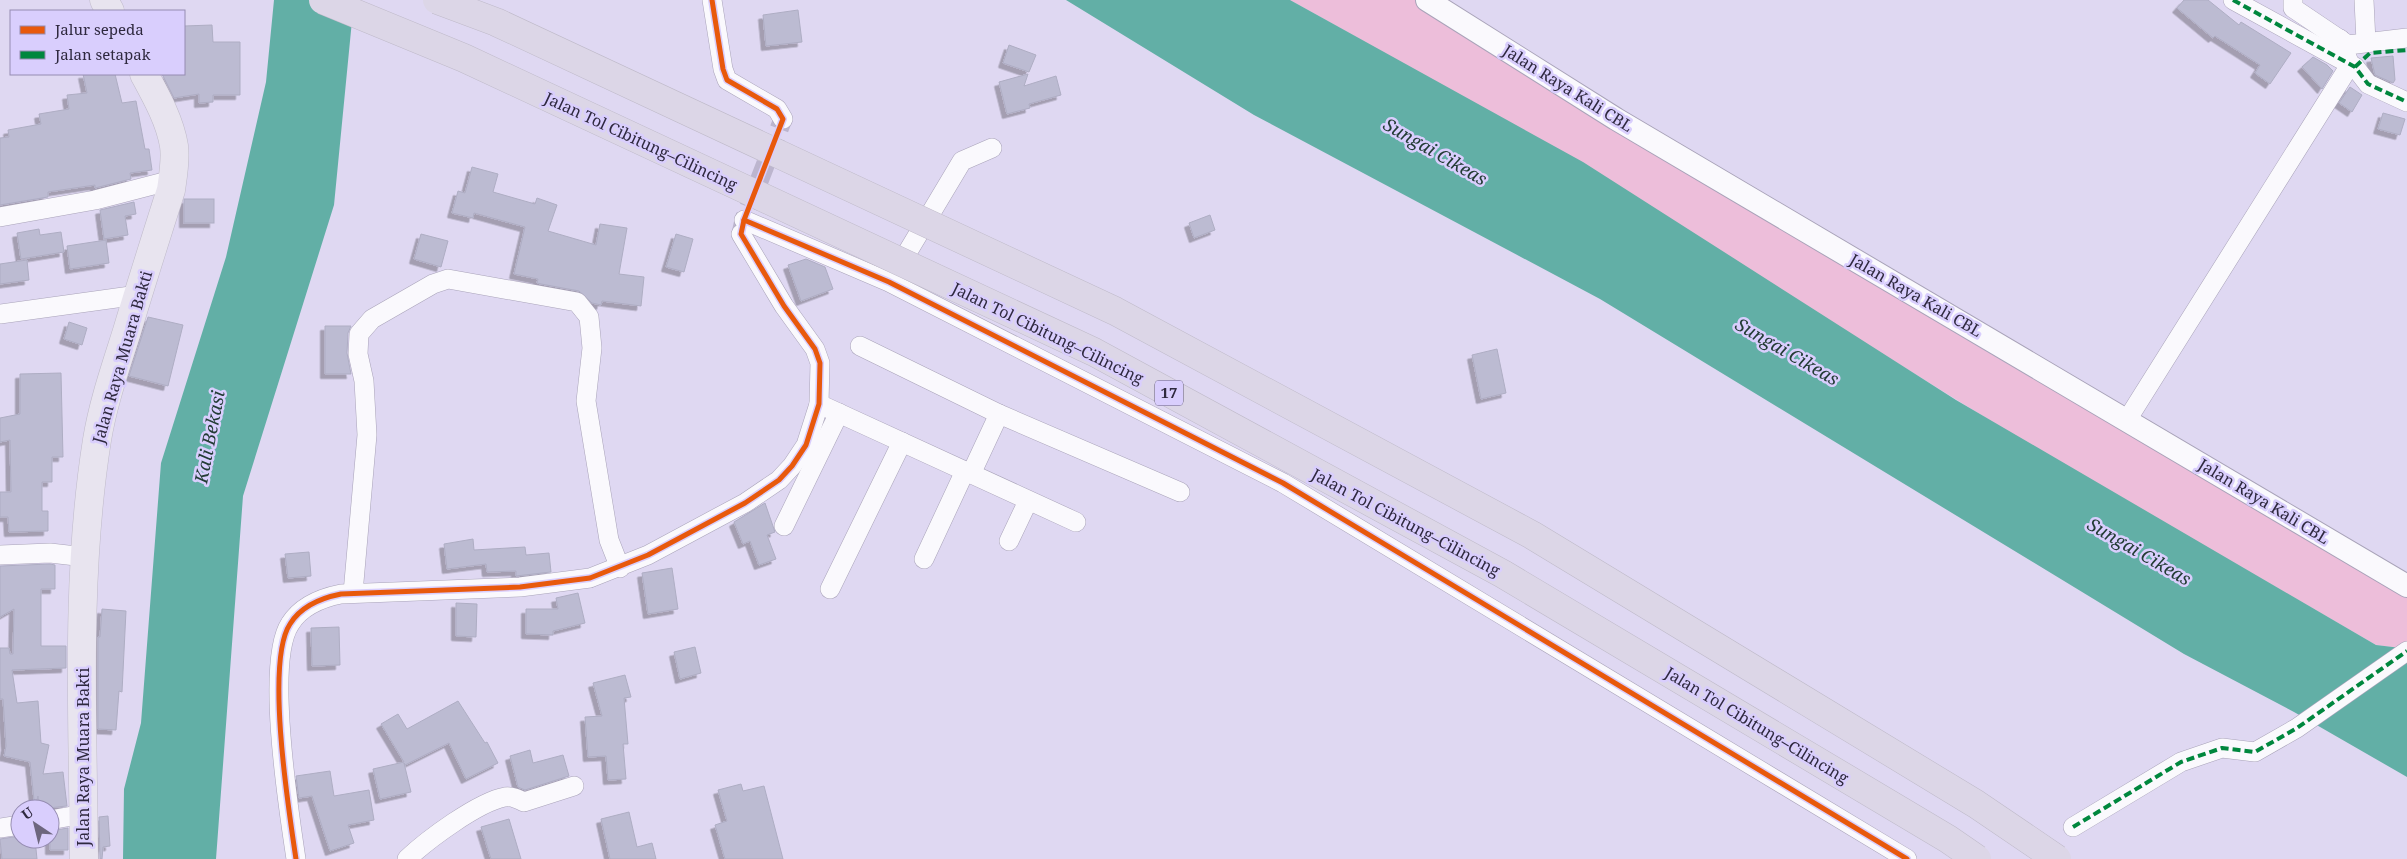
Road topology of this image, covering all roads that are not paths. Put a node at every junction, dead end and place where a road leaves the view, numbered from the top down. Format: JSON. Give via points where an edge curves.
{"nodes":[{"id":1,"x":323,"y":0,"type":"edge"},
{"id":2,"x":437,"y":0,"type":"edge"},
{"id":3,"x":712,"y":0,"type":"edge"},
{"id":4,"x":1428,"y":0,"type":"edge"},
{"id":5,"x":2233,"y":0,"type":"edge"},
{"id":6,"x":2293,"y":0,"type":"edge"},
{"id":7,"x":2364,"y":0,"type":"edge"},
{"id":8,"x":2407,"y":38,"type":"edge"},
{"id":9,"x":2340,"y":39,"type":"junction"},
{"id":10,"x":2366,"y":42,"type":"junction"},
{"id":11,"x":2407,"y":50,"type":"edge"},
{"id":12,"x":2352,"y":66,"type":"junction"},
{"id":13,"x":144,"y":75,"type":"edge"},
{"id":14,"x":2407,"y":102,"type":"edge"},
{"id":15,"x":783,"y":119,"type":"dead end"},
{"id":16,"x":992,"y":148,"type":"dead end"},
{"id":17,"x":172,"y":180,"type":"junction"},
{"id":18,"x":0,"y":217,"type":"edge"},
{"id":19,"x":889,"y":282,"type":"junction"},
{"id":20,"x":138,"y":295,"type":"junction"},
{"id":21,"x":0,"y":314,"type":"edge"},
{"id":22,"x":860,"y":346,"type":"dead end"},
{"id":23,"x":819,"y":404,"type":"junction"},
{"id":24,"x":839,"y":413,"type":"junction"},
{"id":25,"x":1000,"y":414,"type":"junction"},
{"id":26,"x":2127,"y":420,"type":"junction"},
{"id":27,"x":902,"y":442,"type":"junction"},
{"id":28,"x":968,"y":473,"type":"junction"},
{"id":29,"x":1180,"y":492,"type":"dead end"},
{"id":30,"x":1028,"y":501,"type":"junction"},
{"id":31,"x":1076,"y":522,"type":"dead end"},
{"id":32,"x":784,"y":526,"type":"dead end"},
{"id":33,"x":1009,"y":541,"type":"dead end"},
{"id":34,"x":0,"y":555,"type":"edge"},
{"id":35,"x":85,"y":557,"type":"junction"},
{"id":36,"x":924,"y":559,"type":"dead end"},
{"id":37,"x":620,"y":568,"type":"junction"},
{"id":38,"x":2407,"y":586,"type":"edge"},
{"id":39,"x":830,"y":589,"type":"dead end"},
{"id":40,"x":352,"y":593,"type":"junction"},
{"id":41,"x":2407,"y":651,"type":"edge"},
{"id":42,"x":574,"y":786,"type":"dead end"},
{"id":43,"x":83,"y":814,"type":"junction"},
{"id":44,"x":60,"y":818,"type":"edge"},
{"id":45,"x":2074,"y":827,"type":"dead end"},
{"id":46,"x":84,"y":859,"type":"edge"},
{"id":47,"x":296,"y":859,"type":"edge"},
{"id":48,"x":407,"y":859,"type":"edge"},
{"id":49,"x":1907,"y":859,"type":"edge"},
{"id":50,"x":1977,"y":859,"type":"edge"},
{"id":51,"x":2057,"y":859,"type":"edge"}],
"edges":[{"from":1,"to":50,"type":"highway","name":"Jalan Tol Cibitung–Cilincing","number":"17","bridge":true,"via":[[464,58],[1094,352],[1504,574]]},
{"from":2,"to":51,"type":"highway","bridge":true,"via":[[496,22],[1115,311],[1532,535],[1976,804]]},
{"from":3,"to":15,"type":"street","via":[[727,80],[778,109]]},
{"from":4,"to":26,"type":"street","name":"Jalan Raya Kali CBL","via":[[1624,124]]},
{"from":5,"to":12,"type":"street"},
{"from":6,"to":9,"type":"street","via":[[2294,8]]},
{"from":7,"to":10,"type":"street"},
{"from":8,"to":10,"type":"street"},
{"from":9,"to":10,"type":"street","via":[[2348,45]]},
{"from":9,"to":12,"type":"street"},
{"from":11,"to":12,"type":"street","via":[[2370,53]]},
{"from":12,"to":14,"type":"street","via":[[2368,84]]},
{"from":12,"to":26,"type":"street"},
{"from":13,"to":17,"type":"main road","name":"Jalan Raya Muara Bakti","via":[[169,128],[174,148]]},
{"from":16,"to":19,"type":"street","via":[[962,161]]},
{"from":17,"to":18,"type":"street","via":[[95,200]]},
{"from":17,"to":20,"type":"main road","name":"Jalan Raya Muara Bakti"},
{"from":19,"to":23,"type":"street","via":[[742,227],[784,306],[815,349],[821,371]]},
{"from":19,"to":49,"type":"street","via":[[1283,483]]},
{"from":20,"to":21,"type":"street"},
{"from":20,"to":35,"type":"main road","name":"Jalan Raya Muara Bakti","via":[[97,438]]},
{"from":22,"to":25,"type":"street"},
{"from":23,"to":24,"type":"street"},
{"from":23,"to":37,"type":"street","via":[[806,445],[779,480],[710,523]]},
{"from":24,"to":27,"type":"street"},
{"from":24,"to":32,"type":"street"},
{"from":25,"to":28,"type":"street"},
{"from":25,"to":29,"type":"street"},
{"from":26,"to":38,"type":"street","name":"Jalan Raya Kali CBL"},
{"from":27,"to":28,"type":"street"},
{"from":27,"to":39,"type":"street"},
{"from":28,"to":30,"type":"street"},
{"from":28,"to":36,"type":"street"},
{"from":30,"to":31,"type":"street"},
{"from":30,"to":33,"type":"street"},
{"from":34,"to":35,"type":"street","via":[[50,553]]},
{"from":35,"to":43,"type":"main road","name":"Jalan Raya Muara Bakti"},
{"from":37,"to":40,"type":"street","via":[[590,578],[536,585]]},
{"from":37,"to":40,"type":"street","via":[[609,540],[586,400],[592,348],[589,316],[577,302],[448,279],[372,319],[359,334],[358,354],[364,381],[368,435]]},
{"from":40,"to":47,"type":"street","via":[[310,604],[290,624],[280,651],[280,732]]},
{"from":41,"to":45,"type":"street","via":[[2298,728],[2255,752],[2222,748],[2181,762]]},
{"from":42,"to":48,"type":"street","via":[[524,802],[505,797],[486,804],[436,835]]},
{"from":43,"to":44,"type":"street"},
{"from":43,"to":46,"type":"main road","name":"Jalan Raya Muara Bakti"}]}
